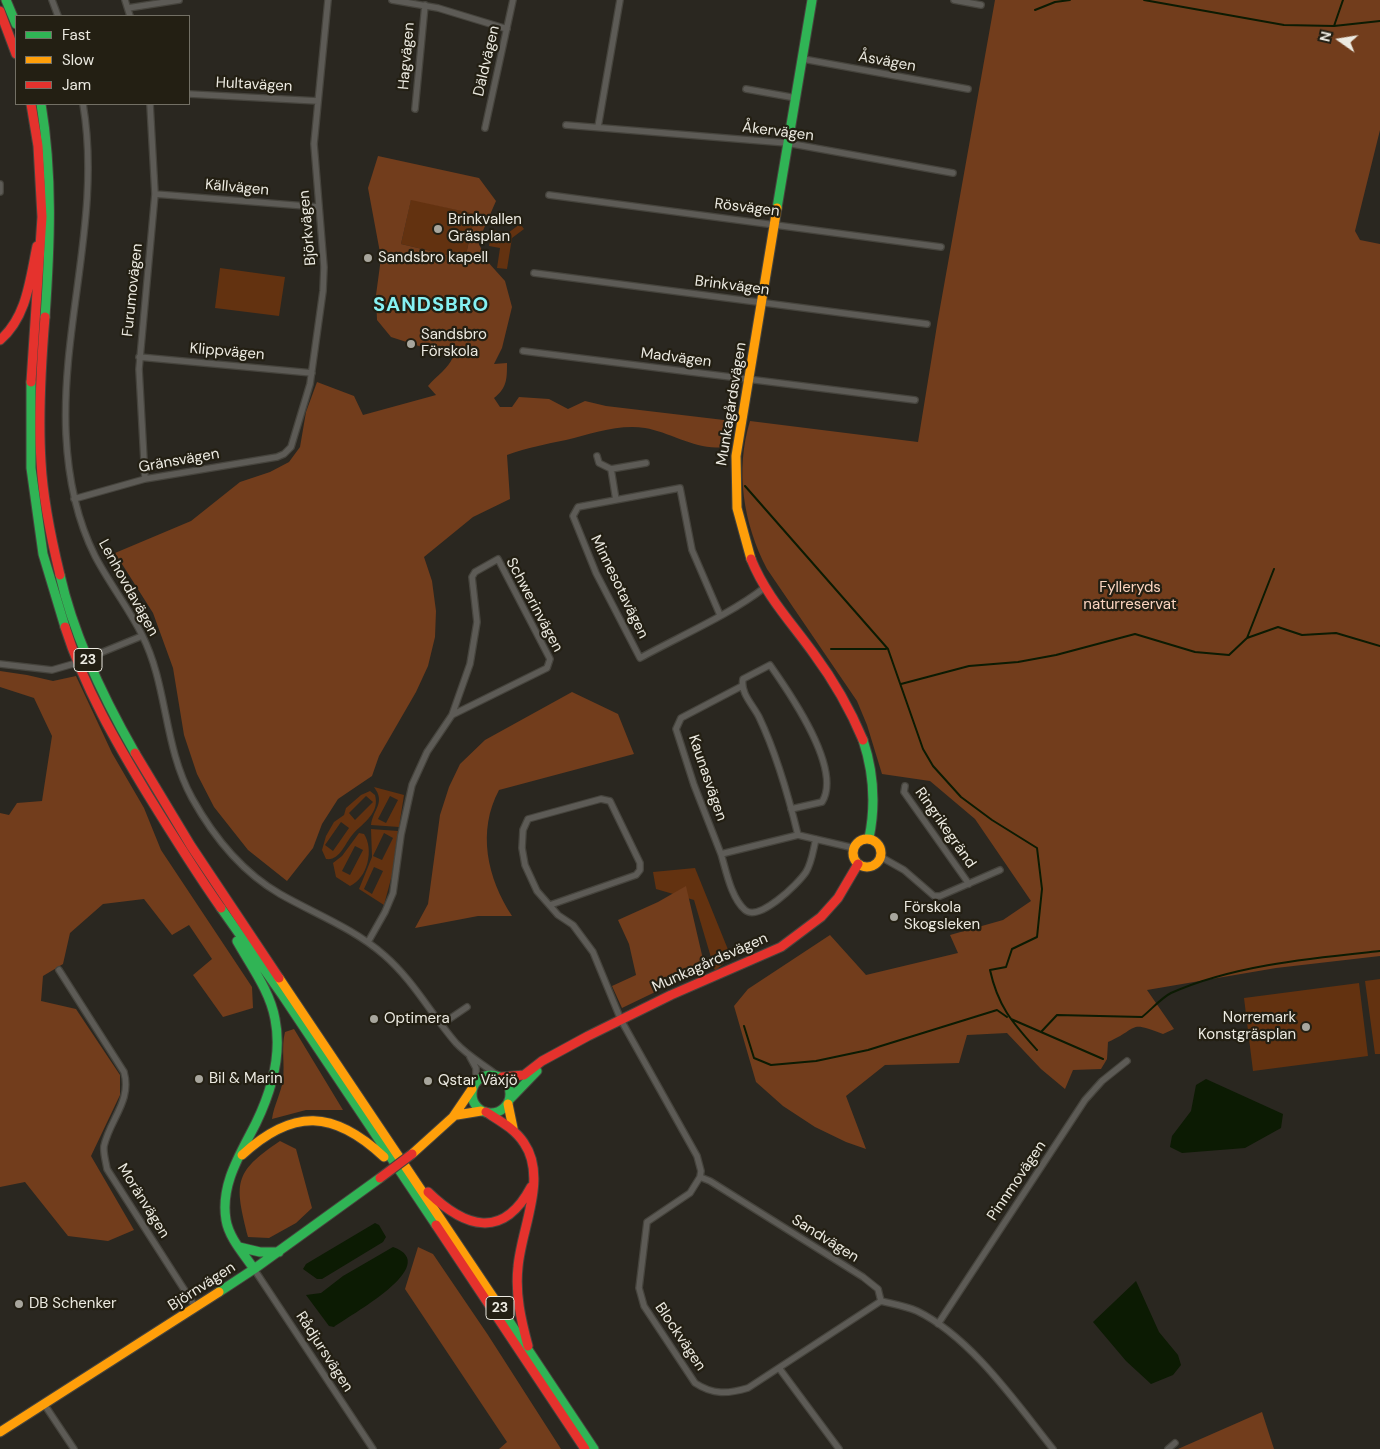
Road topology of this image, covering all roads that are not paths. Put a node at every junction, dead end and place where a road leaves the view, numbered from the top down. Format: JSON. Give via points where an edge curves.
{"nodes":[{"id":1,"x":7,"y":0,"type":"edge"},
{"id":2,"x":52,"y":0,"type":"edge"},
{"id":3,"x":126,"y":0,"type":"edge"},
{"id":4,"x":179,"y":0,"type":"edge"},
{"id":5,"x":328,"y":0,"type":"edge"},
{"id":6,"x":392,"y":0,"type":"edge"},
{"id":7,"x":513,"y":0,"type":"edge"},
{"id":8,"x":620,"y":0,"type":"edge"},
{"id":9,"x":812,"y":0,"type":"edge"},
{"id":10,"x":954,"y":0,"type":"edge"},
{"id":11,"x":425,"y":5,"type":"junction"},
{"id":12,"x":981,"y":5,"type":"dead end"},
{"id":13,"x":128,"y":8,"type":"junction"},
{"id":14,"x":0,"y":11,"type":"edge"},
{"id":15,"x":58,"y":15,"type":"edge"},
{"id":16,"x":130,"y":15,"type":"edge"},
{"id":17,"x":15,"y":22,"type":"edge"},
{"id":18,"x":507,"y":29,"type":"junction"},
{"id":19,"x":15,"y":51,"type":"edge"},
{"id":20,"x":803,"y":59,"type":"junction"},
{"id":21,"x":746,"y":88,"type":"dead end"},
{"id":22,"x":968,"y":89,"type":"dead end"},
{"id":23,"x":190,"y":94,"type":"edge"},
{"id":24,"x":796,"y":98,"type":"junction"},
{"id":25,"x":318,"y":101,"type":"junction"},
{"id":26,"x":31,"y":105,"type":"edge"},
{"id":27,"x":41,"y":105,"type":"edge"},
{"id":28,"x":83,"y":105,"type":"edge"},
{"id":29,"x":150,"y":105,"type":"edge"},
{"id":30,"x":415,"y":110,"type":"dead end"},
{"id":31,"x":566,"y":125,"type":"dead end"},
{"id":32,"x":598,"y":127,"type":"junction"},
{"id":33,"x":485,"y":128,"type":"dead end"},
{"id":34,"x":787,"y":143,"type":"junction"},
{"id":35,"x":953,"y":173,"type":"dead end"},
{"id":36,"x":0,"y":184,"type":"edge"},
{"id":37,"x":0,"y":192,"type":"edge"},
{"id":38,"x":154,"y":194,"type":"junction"},
{"id":39,"x":549,"y":194,"type":"dead end"},
{"id":40,"x":318,"y":207,"type":"junction"},
{"id":41,"x":42,"y":224,"type":"junction"},
{"id":42,"x":774,"y":224,"type":"junction"},
{"id":43,"x":941,"y":247,"type":"dead end"},
{"id":44,"x":534,"y":273,"type":"dead end"},
{"id":45,"x":761,"y":302,"type":"junction"},
{"id":46,"x":927,"y":324,"type":"dead end"},
{"id":47,"x":0,"y":340,"type":"edge"},
{"id":48,"x":523,"y":350,"type":"dead end"},
{"id":49,"x":139,"y":357,"type":"junction"},
{"id":50,"x":312,"y":373,"type":"junction"},
{"id":51,"x":749,"y":380,"type":"junction"},
{"id":52,"x":915,"y":400,"type":"dead end"},
{"id":53,"x":289,"y":450,"type":"joint"},
{"id":54,"x":597,"y":456,"type":"dead end"},
{"id":55,"x":646,"y":463,"type":"dead end"},
{"id":56,"x":611,"y":469,"type":"junction"},
{"id":57,"x":145,"y":479,"type":"junction"},
{"id":58,"x":74,"y":499,"type":"junction"},
{"id":59,"x":616,"y":500,"type":"junction"},
{"id":60,"x":764,"y":588,"type":"junction"},
{"id":61,"x":720,"y":615,"type":"junction"},
{"id":62,"x":142,"y":636,"type":"junction"},
{"id":63,"x":93,"y":656,"type":"dead end"},
{"id":64,"x":0,"y":664,"type":"edge"},
{"id":65,"x":73,"y":664,"type":"dead end"},
{"id":66,"x":742,"y":686,"type":"junction"},
{"id":67,"x":452,"y":715,"type":"junction"},
{"id":68,"x":904,"y":786,"type":"dead end"},
{"id":69,"x":791,"y":809,"type":"junction"},
{"id":70,"x":798,"y":835,"type":"junction"},
{"id":71,"x":869,"y":838,"type":"junction"},
{"id":72,"x":816,"y":839,"type":"junction"},
{"id":73,"x":854,"y":848,"type":"junction"},
{"id":74,"x":721,"y":854,"type":"junction"},
{"id":75,"x":881,"y":857,"type":"junction"},
{"id":76,"x":858,"y":864,"type":"junction"},
{"id":77,"x":1000,"y":870,"type":"dead end"},
{"id":78,"x":969,"y":884,"type":"junction"},
{"id":79,"x":217,"y":904,"type":"junction"},
{"id":80,"x":550,"y":905,"type":"junction"},
{"id":81,"x":368,"y":942,"type":"junction"},
{"id":82,"x":59,"y":970,"type":"dead end"},
{"id":83,"x":467,"y":1007,"type":"dead end"},
{"id":84,"x":621,"y":1020,"type":"junction"},
{"id":85,"x":442,"y":1024,"type":"junction"},
{"id":86,"x":468,"y":1055,"type":"junction"},
{"id":87,"x":549,"y":1058,"type":"junction"},
{"id":88,"x":1127,"y":1061,"type":"dead end"},
{"id":89,"x":499,"y":1076,"type":"junction"},
{"id":90,"x":475,"y":1084,"type":"junction"},
{"id":91,"x":509,"y":1102,"type":"junction"},
{"id":92,"x":484,"y":1111,"type":"junction"},
{"id":93,"x":457,"y":1115,"type":"junction"},
{"id":94,"x":515,"y":1130,"type":"junction"},
{"id":95,"x":236,"y":1163,"type":"junction"},
{"id":96,"x":404,"y":1171,"type":"junction"},
{"id":97,"x":700,"y":1177,"type":"junction"},
{"id":98,"x":534,"y":1180,"type":"junction"},
{"id":99,"x":239,"y":1247,"type":"junction"},
{"id":100,"x":279,"y":1252,"type":"junction"},
{"id":101,"x":254,"y":1269,"type":"junction"},
{"id":102,"x":881,"y":1300,"type":"junction"},
{"id":103,"x":196,"y":1308,"type":"junction"},
{"id":104,"x":938,"y":1324,"type":"junction"},
{"id":105,"x":530,"y":1353,"type":"junction"},
{"id":106,"x":779,"y":1368,"type":"junction"},
{"id":107,"x":44,"y":1404,"type":"junction"},
{"id":108,"x":0,"y":1432,"type":"edge"},
{"id":109,"x":1175,"y":1443,"type":"dead end"},
{"id":110,"x":370,"y":1448,"type":"edge"},
{"id":111,"x":74,"y":1449,"type":"edge"},
{"id":112,"x":585,"y":1449,"type":"edge"},
{"id":113,"x":594,"y":1449,"type":"edge"},
{"id":114,"x":839,"y":1449,"type":"edge"},
{"id":115,"x":1053,"y":1449,"type":"edge"},
{"id":116,"x":1168,"y":1449,"type":"edge"}],
"edges":[{"from":1,"to":17,"type":"main road"},
{"from":2,"to":15,"type":"street"},
{"from":3,"to":13,"type":"street"},
{"from":4,"to":13,"type":"street"},
{"from":5,"to":25,"type":"street","name":"Björkvägen"},
{"from":6,"to":11,"type":"street"},
{"from":7,"to":18,"type":"street","name":"Däldvägen"},
{"from":8,"to":32,"type":"street"},
{"from":9,"to":20,"type":"main road","name":"Munkagårdsvägen"},
{"from":10,"to":12,"type":"street"},
{"from":11,"to":18,"type":"street"},
{"from":11,"to":30,"type":"street","name":"Hagvägen"},
{"from":13,"to":16,"type":"street"},
{"from":14,"to":19,"type":"main road"},
{"from":18,"to":33,"type":"street","name":"Däldvägen"},
{"from":20,"to":22,"type":"street","name":"Åsvägen"},
{"from":20,"to":24,"type":"main road","name":"Munkagårdsvägen"},
{"from":21,"to":24,"type":"street"},
{"from":23,"to":25,"type":"street","name":"Hultavägen"},
{"from":24,"to":34,"type":"main road","name":"Munkagårdsvägen"},
{"from":25,"to":40,"type":"street","name":"Björkvägen","via":[[314,144]]},
{"from":26,"to":41,"type":"main road","number":"23","via":[[38,146]]},
{"from":27,"to":96,"type":"main road","number":"23","via":[[52,211],[40,400],[40,451],[50,540],[65,600],[103,694],[152,783]]},
{"from":28,"to":58,"type":"street","name":"Lenhovdavägen","via":[[89,186],[65,410]]},
{"from":29,"to":38,"type":"street","name":"Furumovägen"},
{"from":31,"to":32,"type":"street","name":"Åkervägen"},
{"from":32,"to":34,"type":"street","name":"Åkervägen"},
{"from":34,"to":35,"type":"street","name":"Åkervägen"},
{"from":34,"to":42,"type":"main road","name":"Munkagårdsvägen"},
{"from":36,"to":37,"type":"street"},
{"from":38,"to":40,"type":"street","name":"Källvägen"},
{"from":38,"to":49,"type":"street","name":"Furumovägen"},
{"from":39,"to":42,"type":"street","name":"Rösvägen"},
{"from":40,"to":50,"type":"street","name":"Björkvägen","via":[[324,267]]},
{"from":41,"to":47,"type":"main road","via":[[19,318],[11,332]]},
{"from":41,"to":79,"type":"main road","number":"23","via":[[29,433],[34,502],[50,580],[70,642],[102,715],[137,778]]},
{"from":42,"to":43,"type":"street","name":"Rösvägen"},
{"from":42,"to":45,"type":"main road","name":"Munkagårdsvägen"},
{"from":44,"to":45,"type":"street","name":"Brinkvägen"},
{"from":45,"to":46,"type":"street","name":"Brinkvägen"},
{"from":45,"to":51,"type":"main road","name":"Munkagårdsvägen"},
{"from":48,"to":51,"type":"street","name":"Madvägen"},
{"from":49,"to":50,"type":"street","name":"Klippvägen"},
{"from":49,"to":57,"type":"street","name":"Furumovägen"},
{"from":50,"to":53,"type":"street","name":"Björkvägen"},
{"from":51,"to":52,"type":"street","name":"Madvägen"},
{"from":51,"to":60,"type":"main road","name":"Munkagårdsvägen","via":[[736,456],[735,504],[740,529]]},
{"from":53,"to":57,"type":"street","name":"Gränsvägen","via":[[269,458]]},
{"from":54,"to":56,"type":"street","via":[[599,463]]},
{"from":55,"to":56,"type":"street"},
{"from":56,"to":59,"type":"street"},
{"from":57,"to":58,"type":"street","name":"Gränsvägen"},
{"from":58,"to":62,"type":"street","name":"Lenhovdavägen","via":[[96,557]]},
{"from":59,"to":61,"type":"street","name":"Minnesotavägen","via":[[680,488],[692,550]]},
{"from":59,"to":61,"type":"street","name":"Minnesotavägen","via":[[578,507],[573,516],[596,574],[640,658]]},
{"from":60,"to":61,"type":"street","name":"Minnesotavägen"},
{"from":60,"to":71,"type":"main road","name":"Munkagårdsvägen","via":[[838,686],[858,726],[873,791]]},
{"from":62,"to":63,"type":"street"},
{"from":62,"to":81,"type":"street","name":"Lenhovdavägen","via":[[152,663],[178,768],[218,837],[249,871],[272,889]]},
{"from":64,"to":65,"type":"street","via":[[52,670]]},
{"from":66,"to":69,"type":"street","via":[[771,745]]},
{"from":66,"to":69,"type":"street","name":"Kaunasvägen","via":[[743,679],[770,665],[800,711],[817,746],[825,773],[825,796],[822,802]]},
{"from":66,"to":74,"type":"street","name":"Kaunasvägen","via":[[681,718],[676,729]]},
{"from":67,"to":67,"type":"street","name":"Schwerinvägen","via":[[547,668],[550,661],[498,559],[474,572],[472,577],[477,611],[476,634],[466,679]]},
{"from":67,"to":81,"type":"street","name":"Schwerinvägen","via":[[427,752],[412,785],[392,893]]},
{"from":68,"to":78,"type":"street","name":"Ringrikegränd","via":[[904,792]]},
{"from":69,"to":70,"type":"street"},
{"from":70,"to":72,"type":"street"},
{"from":70,"to":74,"type":"street"},
{"from":71,"to":73,"type":"main road","via":[[858,842]]},
{"from":71,"to":75,"type":"main road","via":[[880,845]]},
{"from":72,"to":73,"type":"street"},
{"from":72,"to":74,"type":"street","name":"Kaunasvägen","via":[[805,873],[759,912],[750,913],[738,901]]},
{"from":73,"to":76,"type":"main road"},
{"from":75,"to":76,"type":"main road","via":[[870,867]]},
{"from":75,"to":78,"type":"street","name":"Ringrikegränd","via":[[904,870],[934,896]]},
{"from":76,"to":84,"type":"main road","name":"Munkagårdsvägen","via":[[838,898],[805,931],[781,946]]},
{"from":77,"to":78,"type":"street","name":"Ringrikegränd"},
{"from":79,"to":95,"type":"main road","via":[[271,1001],[277,1031],[274,1067],[267,1096]]},
{"from":79,"to":96,"type":"main road","number":"23"},
{"from":80,"to":80,"type":"street","via":[[536,891],[525,865],[523,830],[528,819],[601,799],[610,801],[640,870]]},
{"from":80,"to":84,"type":"street","via":[[573,925],[593,952]]},
{"from":81,"to":85,"type":"street","name":"Lenhovdavägen","via":[[405,976]]},
{"from":82,"to":103,"type":"street","name":"Moränvägen","via":[[124,1072],[127,1083],[125,1097],[104,1146],[106,1169]]},
{"from":83,"to":85,"type":"street"},
{"from":84,"to":87,"type":"main road","name":"Munkagårdsvägen"},
{"from":84,"to":97,"type":"street","via":[[698,1156]]},
{"from":85,"to":86,"type":"street","name":"Lenhovdavägen"},
{"from":86,"to":89,"type":"street","name":"Lenhovdavägen"},
{"from":86,"to":90,"type":"street","name":"Lenhovdavägen","via":[[476,1068]]},
{"from":87,"to":89,"type":"main road","name":"Munkagårdsvägen","via":[[524,1075]]},
{"from":87,"to":91,"type":"main road","name":"Munkagårdsvägen"},
{"from":88,"to":104,"type":"street","name":"Pinnmovägen","via":[[1085,1100]]},
{"from":89,"to":90,"type":"main road","via":[[488,1074]]},
{"from":89,"to":91,"type":"main road","via":[[510,1087]]},
{"from":90,"to":92,"type":"main road","via":[[473,1100]]},
{"from":90,"to":93,"type":"main road"},
{"from":91,"to":92,"type":"main road","via":[[498,1112]]},
{"from":91,"to":94,"type":"main road","via":[[509,1117]]},
{"from":92,"to":93,"type":"main road"},
{"from":92,"to":94,"type":"main road"},
{"from":93,"to":100,"type":"main road","name":"Björnvägen","bridge":true,"via":[[433,1138]]},
{"from":94,"to":98,"type":"main road","via":[[529,1152]]},
{"from":95,"to":96,"type":"main road","via":[[255,1142],[274,1129],[317,1120],[340,1125],[358,1134]]},
{"from":95,"to":99,"type":"main road","via":[[226,1189],[225,1207],[228,1228]]},
{"from":96,"to":98,"type":"main road","via":[[448,1212],[479,1223],[499,1220],[517,1210]]},
{"from":96,"to":105,"type":"main road","number":"23"},
{"from":96,"to":112,"type":"main road","number":"23"},
{"from":97,"to":102,"type":"street","name":"Sandvägen","via":[[710,1180],[863,1277],[878,1289]]},
{"from":97,"to":106,"type":"street","name":"Blockvägen","via":[[690,1193],[648,1222],[640,1288],[644,1306],[695,1383],[707,1391],[730,1394],[748,1388]]},
{"from":98,"to":105,"type":"main road","via":[[519,1252],[517,1279],[519,1308]]},
{"from":99,"to":100,"type":"main road"},
{"from":99,"to":101,"type":"main road"},
{"from":100,"to":101,"type":"main road","name":"Björnvägen"},
{"from":101,"to":103,"type":"main road","name":"Björnvägen"},
{"from":101,"to":110,"type":"street","name":"Rådjursvägen"},
{"from":102,"to":104,"type":"street","via":[[917,1311]]},
{"from":102,"to":106,"type":"street","name":"Blockvägen"},
{"from":103,"to":107,"type":"main road","name":"Björnvägen"},
{"from":104,"to":115,"type":"street","via":[[985,1363]]},
{"from":105,"to":113,"type":"main road","number":"23"},
{"from":106,"to":114,"type":"street"},
{"from":107,"to":108,"type":"main road","name":"Björnvägen"},
{"from":107,"to":111,"type":"street"},
{"from":109,"to":116,"type":"street"}]}
